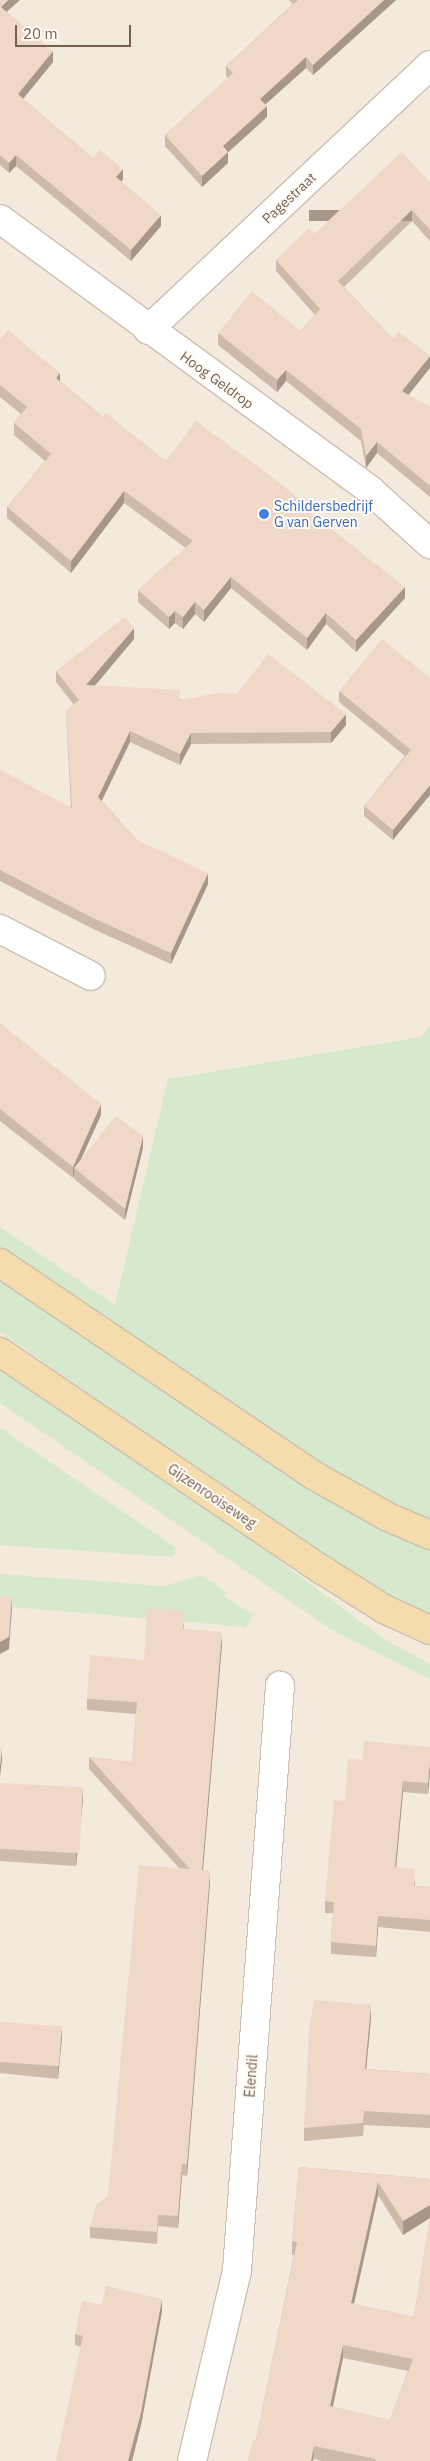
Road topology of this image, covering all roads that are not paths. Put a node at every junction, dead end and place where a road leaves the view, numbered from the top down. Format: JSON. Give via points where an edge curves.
{"nodes":[{"id":1,"x":430,"y":65,"type":"edge"},
{"id":2,"x":0,"y":219,"type":"edge"},
{"id":3,"x":148,"y":330,"type":"junction"},
{"id":4,"x":430,"y":544,"type":"edge"},
{"id":5,"x":0,"y":929,"type":"edge"},
{"id":6,"x":91,"y":976,"type":"dead end"},
{"id":7,"x":0,"y":1262,"type":"edge"},
{"id":8,"x":0,"y":1352,"type":"edge"},
{"id":9,"x":430,"y":1535,"type":"edge"},
{"id":10,"x":430,"y":1630,"type":"edge"},
{"id":11,"x":280,"y":1686,"type":"dead end"},
{"id":12,"x":192,"y":2461,"type":"edge"}],
"edges":[{"from":1,"to":3,"type":"street","name":"Pagestraat"},
{"from":2,"to":3,"type":"street","name":"Hoog Geldrop"},
{"from":3,"to":4,"type":"street","name":"Hoog Geldrop","via":[[370,490]]},
{"from":5,"to":6,"type":"street"},
{"from":7,"to":9,"type":"main road","via":[[315,1476],[380,1513]]},
{"from":8,"to":10,"type":"main road","name":"Gijzenrooiseweg","via":[[324,1571],[384,1609]]},
{"from":11,"to":12,"type":"street","name":"Elendil","via":[[237,2270]]}]}
